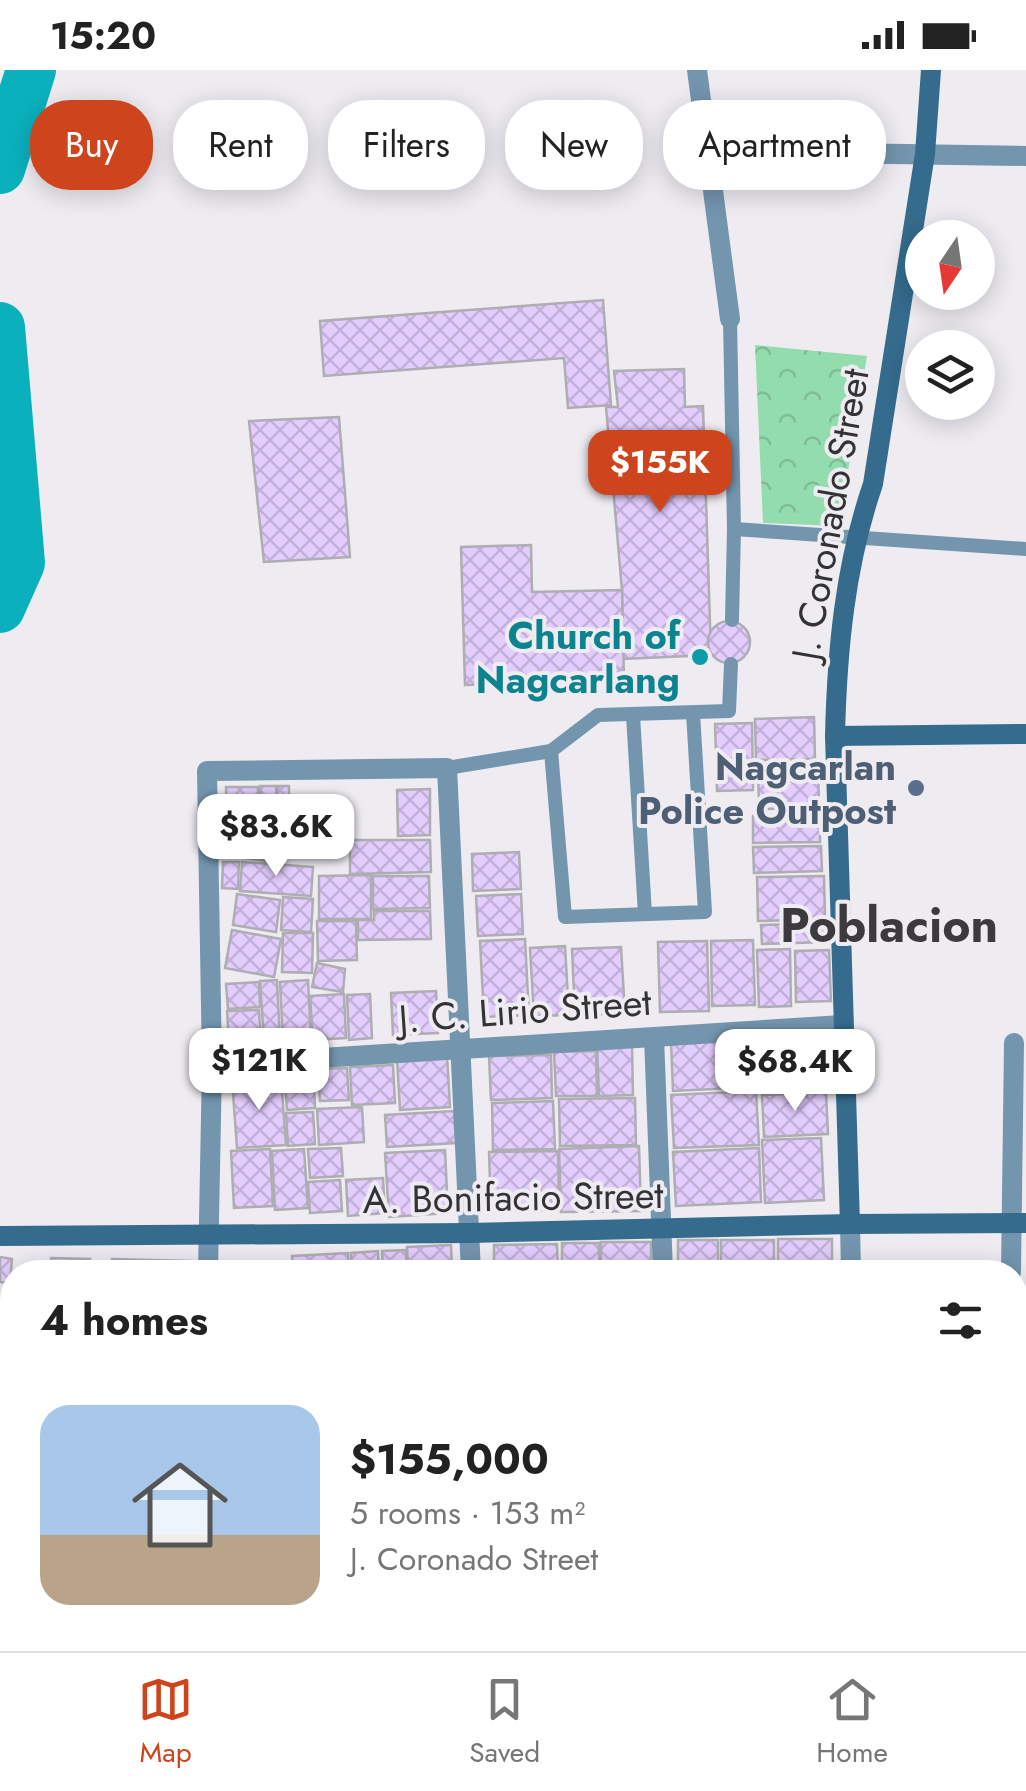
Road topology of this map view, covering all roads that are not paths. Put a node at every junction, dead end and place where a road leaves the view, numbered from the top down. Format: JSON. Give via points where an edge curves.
{"nodes":[{"id":1,"x":697,"y":70,"type":"edge"},
{"id":2,"x":931,"y":70,"type":"edge"},
{"id":3,"x":700,"y":100,"type":"edge"},
{"id":4,"x":886,"y":153,"type":"edge"},
{"id":5,"x":925,"y":154,"type":"junction"},
{"id":6,"x":1026,"y":156,"type":"edge"},
{"id":7,"x":712,"y":190,"type":"edge"},
{"id":8,"x":730,"y":319,"type":"joint"},
{"id":9,"x":734,"y":529,"type":"junction"},
{"id":10,"x":855,"y":536,"type":"junction"},
{"id":11,"x":1026,"y":549,"type":"edge"},
{"id":12,"x":732,"y":620,"type":"dead end"},
{"id":13,"x":730,"y":664,"type":"dead end"},
{"id":14,"x":694,"y":713,"type":"junction"},
{"id":15,"x":633,"y":715,"type":"junction"},
{"id":16,"x":1026,"y":732,"type":"edge"},
{"id":17,"x":834,"y":736,"type":"junction"},
{"id":18,"x":551,"y":751,"type":"junction"},
{"id":19,"x":447,"y":768,"type":"junction"},
{"id":20,"x":644,"y":914,"type":"junction"},
{"id":21,"x":842,"y":1025,"type":"junction"},
{"id":22,"x":654,"y":1037,"type":"junction"},
{"id":23,"x":1014,"y":1043,"type":"dead end"},
{"id":24,"x":459,"y":1050,"type":"junction"},
{"id":25,"x":212,"y":1066,"type":"junction"},
{"id":26,"x":1019,"y":1223,"type":"edge"},
{"id":27,"x":850,"y":1224,"type":"junction"},
{"id":28,"x":661,"y":1230,"type":"junction"},
{"id":29,"x":470,"y":1233,"type":"junction"},
{"id":30,"x":0,"y":1236,"type":"edge"},
{"id":31,"x":209,"y":1236,"type":"junction"},
{"id":32,"x":208,"y":1260,"type":"edge"},
{"id":33,"x":471,"y":1260,"type":"edge"},
{"id":34,"x":662,"y":1260,"type":"edge"},
{"id":35,"x":852,"y":1260,"type":"edge"},
{"id":36,"x":1013,"y":1260,"type":"edge"}],
"edges":[{"from":1,"to":3,"type":"street"},
{"from":2,"to":5,"type":"main road","name":"J. Coronado Street"},
{"from":4,"to":5,"type":"street"},
{"from":5,"to":6,"type":"street"},
{"from":5,"to":10,"type":"main road","name":"J. Coronado Street","via":[[873,484]]},
{"from":7,"to":8,"type":"street"},
{"from":8,"to":9,"type":"lane"},
{"from":9,"to":10,"type":"lane"},
{"from":9,"to":12,"type":"lane"},
{"from":10,"to":11,"type":"lane"},
{"from":10,"to":17,"type":"main road","name":"J. Coronado Street"},
{"from":13,"to":14,"type":"lane","via":[[730,712]]},
{"from":14,"to":15,"type":"lane"},
{"from":14,"to":20,"type":"lane","via":[[705,912]]},
{"from":15,"to":18,"type":"lane","via":[[598,715]]},
{"from":15,"to":20,"type":"lane"},
{"from":16,"to":17,"type":"main road"},
{"from":17,"to":21,"type":"main road","name":"J. Coronado Street"},
{"from":18,"to":19,"type":"lane"},
{"from":18,"to":20,"type":"lane","via":[[566,917]]},
{"from":19,"to":24,"type":"street"},
{"from":19,"to":25,"type":"street","via":[[206,771]]},
{"from":21,"to":22,"type":"street","name":"J. C. Lirio Street"},
{"from":21,"to":27,"type":"main road","name":"J. Coronado Street"},
{"from":22,"to":24,"type":"street","name":"J. C. Lirio Street"},
{"from":22,"to":28,"type":"street"},
{"from":23,"to":26,"type":"street"},
{"from":24,"to":25,"type":"street","name":"J. C. Lirio Street"},
{"from":24,"to":29,"type":"street"},
{"from":25,"to":31,"type":"street"},
{"from":26,"to":27,"type":"main road","name":"A. Bonifacio Street"},
{"from":26,"to":36,"type":"street"},
{"from":27,"to":28,"type":"main road","name":"A. Bonifacio Street"},
{"from":27,"to":35,"type":"street","name":"J. Coronado Street"},
{"from":28,"to":29,"type":"main road","name":"A. Bonifacio Street"},
{"from":28,"to":34,"type":"street"},
{"from":29,"to":31,"type":"main road","name":"A. Bonifacio Street"},
{"from":29,"to":33,"type":"street"},
{"from":30,"to":31,"type":"main road","name":"A. Bonifacio Street"},
{"from":31,"to":32,"type":"street"}]}
